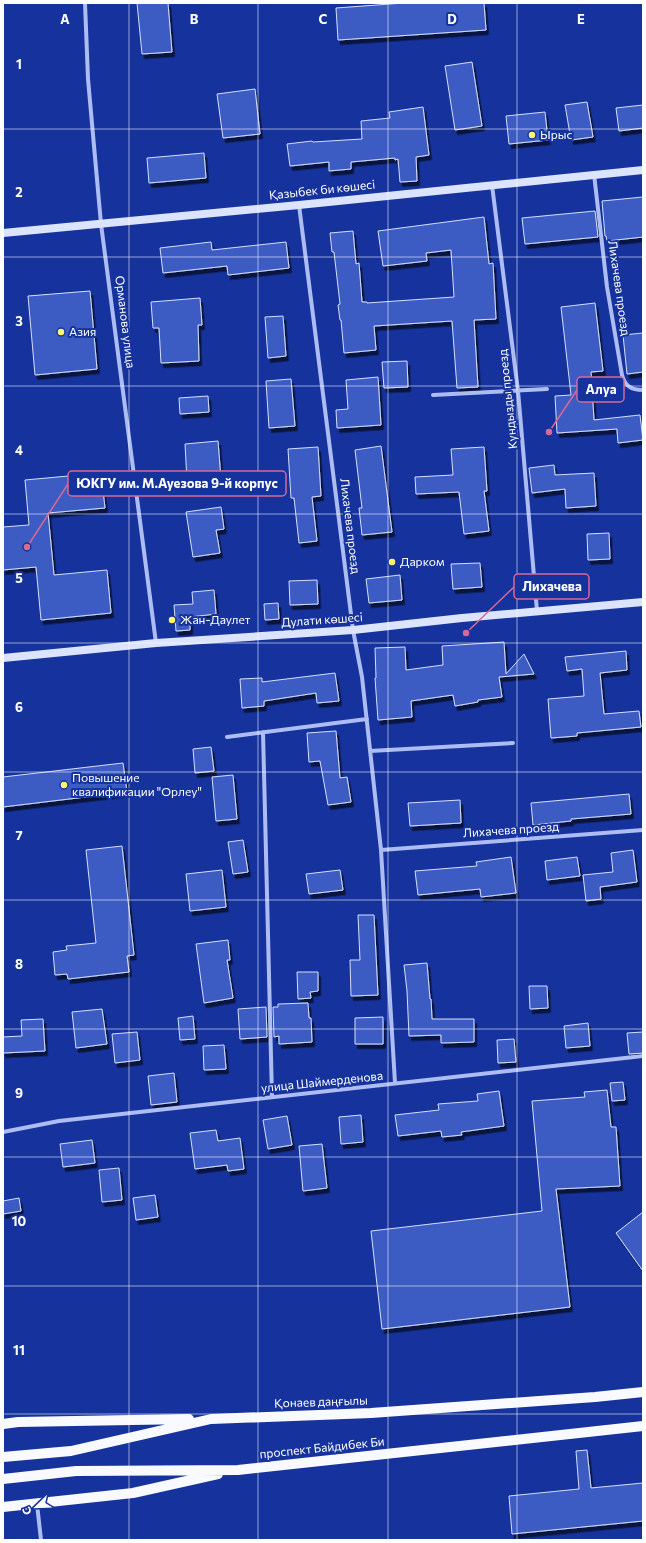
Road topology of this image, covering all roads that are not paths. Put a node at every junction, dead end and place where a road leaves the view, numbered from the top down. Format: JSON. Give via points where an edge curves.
{"nodes":[{"id":1,"x":85,"y":3,"type":"edge"},
{"id":2,"x":643,"y":170,"type":"edge"},
{"id":3,"x":594,"y":174,"type":"junction"},
{"id":4,"x":492,"y":184,"type":"junction"},
{"id":5,"x":299,"y":205,"type":"junction"},
{"id":6,"x":101,"y":224,"type":"junction"},
{"id":7,"x":3,"y":233,"type":"edge"},
{"id":8,"x":547,"y":389,"type":"dead end"},
{"id":9,"x":643,"y":390,"type":"edge"},
{"id":10,"x":518,"y":391,"type":"junction"},
{"id":11,"x":433,"y":395,"type":"dead end"},
{"id":12,"x":643,"y":602,"type":"edge"},
{"id":13,"x":537,"y":611,"type":"junction"},
{"id":14,"x":353,"y":630,"type":"junction"},
{"id":15,"x":156,"y":643,"type":"junction"},
{"id":16,"x":3,"y":658,"type":"edge"},
{"id":17,"x":366,"y":719,"type":"junction"},
{"id":18,"x":263,"y":732,"type":"junction"},
{"id":19,"x":227,"y":737,"type":"dead end"},
{"id":20,"x":513,"y":743,"type":"dead end"},
{"id":21,"x":370,"y":751,"type":"junction"},
{"id":22,"x":643,"y":830,"type":"edge"},
{"id":23,"x":381,"y":850,"type":"junction"},
{"id":24,"x":643,"y":1056,"type":"edge"},
{"id":25,"x":396,"y":1083,"type":"junction"},
{"id":26,"x":272,"y":1097,"type":"junction"},
{"id":27,"x":3,"y":1132,"type":"edge"},
{"id":28,"x":643,"y":1392,"type":"edge"},
{"id":29,"x":211,"y":1419,"type":"junction"},
{"id":30,"x":3,"y":1424,"type":"edge"},
{"id":31,"x":643,"y":1426,"type":"edge"},
{"id":32,"x":3,"y":1457,"type":"edge"},
{"id":33,"x":238,"y":1470,"type":"junction"},
{"id":34,"x":3,"y":1479,"type":"edge"},
{"id":35,"x":37,"y":1504,"type":"junction"},
{"id":36,"x":3,"y":1507,"type":"edge"},
{"id":37,"x":41,"y":1540,"type":"edge"}],
"edges":[{"from":1,"to":6,"type":"street","name":"Орманова улица","via":[[88,79]]},
{"from":2,"to":3,"type":"main road","name":"Қазыбек би көшесі"},
{"from":3,"to":4,"type":"main road","name":"Қазыбек би көшесі"},
{"from":3,"to":9,"type":"street","name":"Лихачева проезд","via":[[607,287],[622,375],[625,384],[630,388]]},
{"from":4,"to":5,"type":"main road","name":"Қазыбек би көшесі"},
{"from":4,"to":10,"type":"street","name":"Кундызды проезд"},
{"from":5,"to":6,"type":"main road","name":"Қазыбек би көшесі"},
{"from":5,"to":14,"type":"street","name":"Лихачева проезд"},
{"from":6,"to":7,"type":"main road","name":"Қазыбек би көшесі"},
{"from":6,"to":15,"type":"street","name":"Орманова улица"},
{"from":8,"to":10,"type":"street"},
{"from":10,"to":11,"type":"street"},
{"from":10,"to":13,"type":"street","name":"Кундызды проезд"},
{"from":12,"to":13,"type":"main road","name":"Дулати көшесі"},
{"from":13,"to":14,"type":"main road","name":"Дулати көшесі"},
{"from":14,"to":15,"type":"main road","name":"Дулати көшесі"},
{"from":14,"to":17,"type":"street","name":"Лихачева проезд"},
{"from":15,"to":16,"type":"main road","name":"Дулати көшесі"},
{"from":17,"to":18,"type":"street"},
{"from":17,"to":21,"type":"street","name":"Лихачева проезд"},
{"from":18,"to":19,"type":"street"},
{"from":18,"to":26,"type":"street"},
{"from":20,"to":21,"type":"street"},
{"from":21,"to":23,"type":"street","name":"Лихачева проезд"},
{"from":22,"to":23,"type":"street","name":"Лихачева проезд"},
{"from":23,"to":25,"type":"street","name":"Лихачева проезд"},
{"from":24,"to":25,"type":"street","name":"улица Шаймерденова"},
{"from":25,"to":26,"type":"street","name":"улица Шаймерденова"},
{"from":26,"to":27,"type":"street","name":"улица Шаймерденова","via":[[60,1121]]},
{"from":28,"to":29,"type":"main road","name":"Қонаев даңғылы","via":[[371,1413]]},
{"from":29,"to":30,"type":"main road"},
{"from":29,"to":32,"type":"main road","name":"Қонаев даңғылы","via":[[71,1451]]},
{"from":31,"to":33,"type":"main road","name":"проспект Байдибек Би"},
{"from":33,"to":34,"type":"main road","name":"проспект Байдибек Би","via":[[76,1471]]},
{"from":33,"to":35,"type":"main road","via":[[133,1493]]},
{"from":35,"to":36,"type":"main road"},
{"from":35,"to":37,"type":"street"}]}
